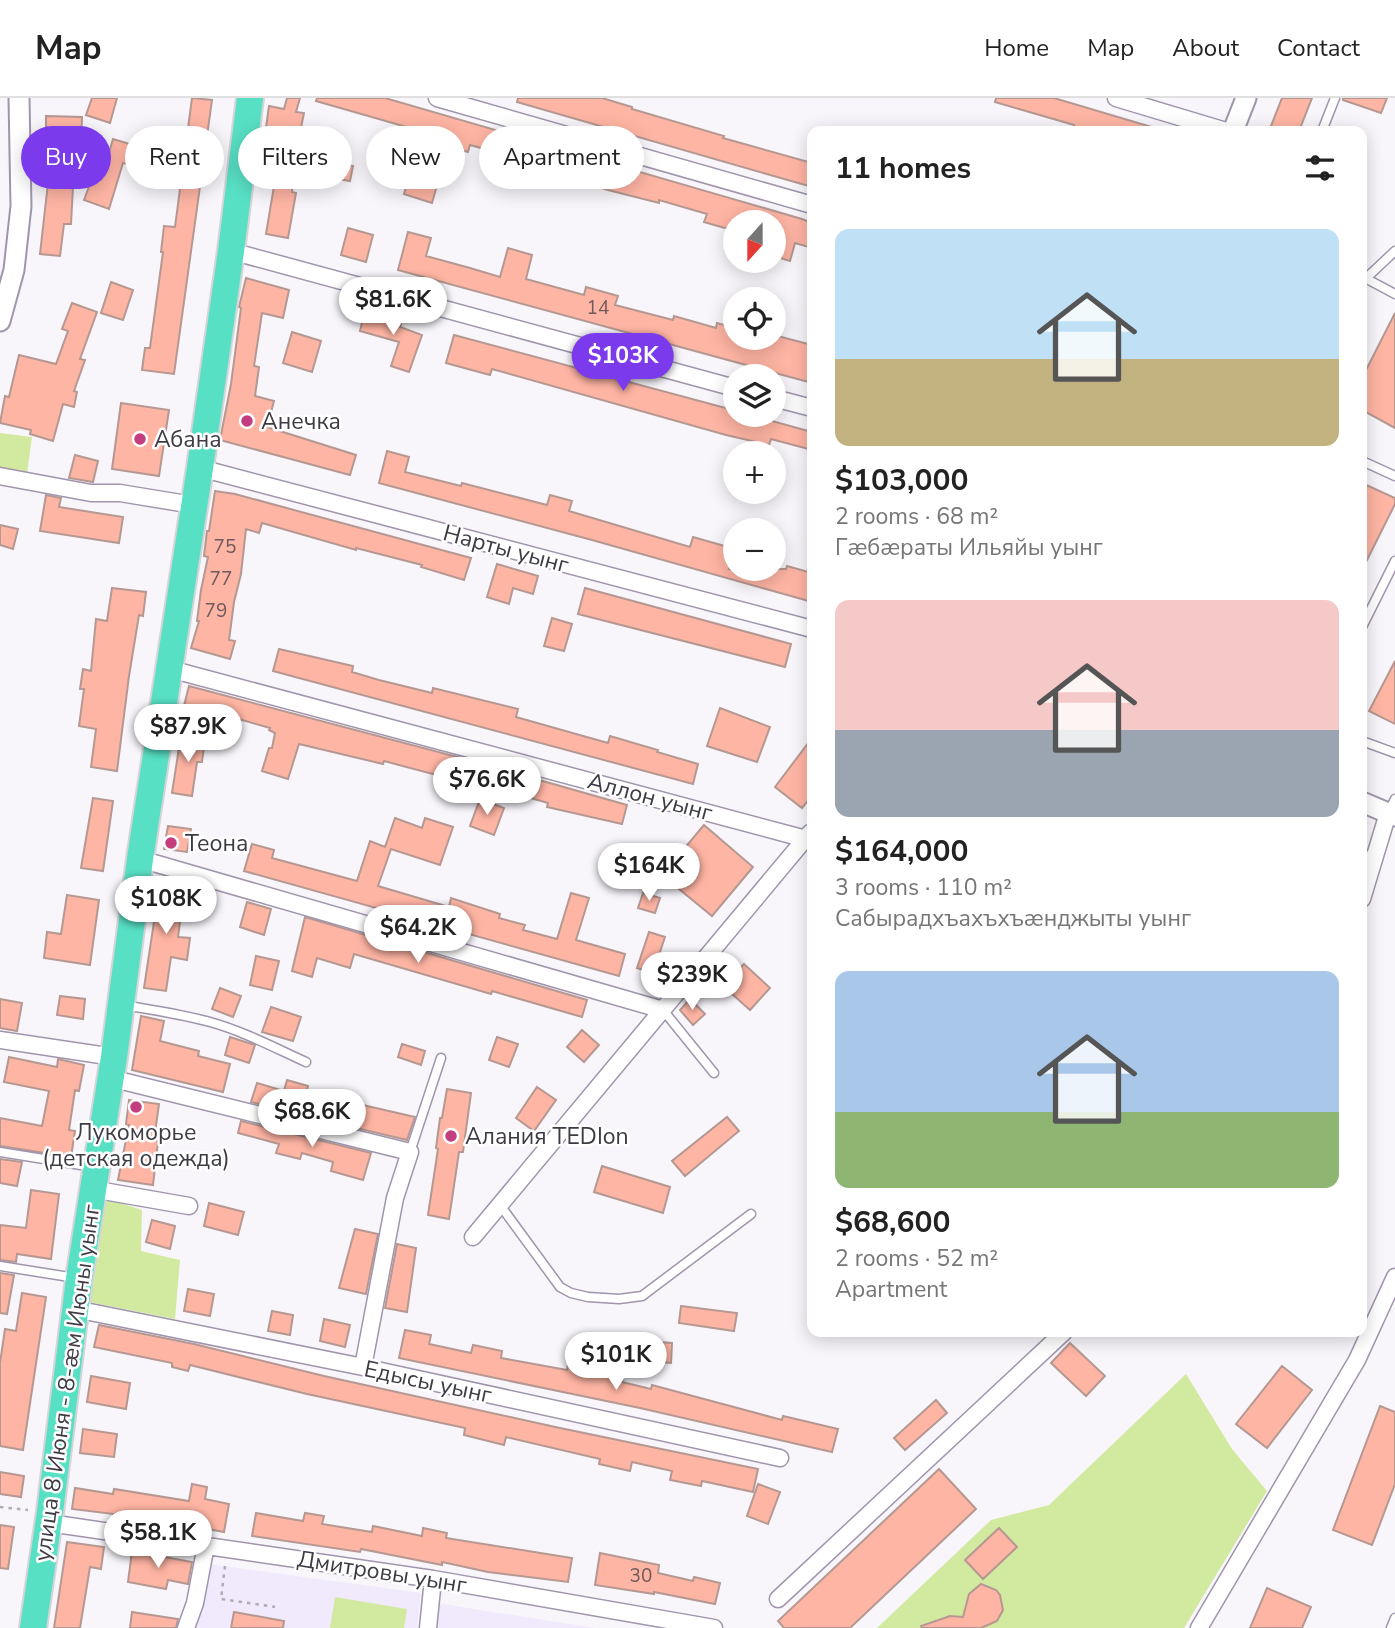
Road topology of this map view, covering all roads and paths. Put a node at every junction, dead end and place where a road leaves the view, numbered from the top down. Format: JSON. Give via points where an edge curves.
{"nodes":[{"id":1,"x":19,"y":98,"type":"edge"},
{"id":2,"x":250,"y":98,"type":"edge"},
{"id":3,"x":437,"y":98,"type":"edge"},
{"id":4,"x":1116,"y":98,"type":"edge"},
{"id":5,"x":1246,"y":98,"type":"edge"},
{"id":6,"x":1335,"y":98,"type":"edge"},
{"id":7,"x":1209,"y":126,"type":"edge"},
{"id":8,"x":1235,"y":126,"type":"edge"},
{"id":9,"x":1324,"y":126,"type":"edge"},
{"id":10,"x":807,"y":204,"type":"edge"},
{"id":11,"x":231,"y":251,"type":"junction"},
{"id":12,"x":1395,"y":251,"type":"edge"},
{"id":13,"x":1367,"y":276,"type":"edge"},
{"id":14,"x":1367,"y":282,"type":"edge"},
{"id":15,"x":1395,"y":294,"type":"edge"},
{"id":16,"x":0,"y":321,"type":"edge"},
{"id":17,"x":723,"y":385,"type":"edge"},
{"id":18,"x":786,"y":401,"type":"edge"},
{"id":19,"x":807,"y":407,"type":"edge"},
{"id":20,"x":1367,"y":463,"type":"edge"},
{"id":21,"x":200,"y":468,"type":"junction"},
{"id":22,"x":1395,"y":475,"type":"edge"},
{"id":23,"x":0,"y":476,"type":"edge"},
{"id":24,"x":21,"y":480,"type":"junction"},
{"id":25,"x":0,"y":486,"type":"edge"},
{"id":26,"x":193,"y":505,"type":"junction"},
{"id":27,"x":1395,"y":561,"type":"edge"},
{"id":28,"x":1367,"y":617,"type":"edge"},
{"id":29,"x":807,"y":628,"type":"edge"},
{"id":30,"x":170,"y":668,"type":"junction"},
{"id":31,"x":1367,"y":743,"type":"edge"},
{"id":32,"x":1395,"y":753,"type":"edge"},
{"id":33,"x":1367,"y":803,"type":"edge"},
{"id":34,"x":1393,"y":809,"type":"edge"},
{"id":35,"x":807,"y":834,"type":"edge"},
{"id":36,"x":807,"y":837,"type":"edge"},
{"id":37,"x":1378,"y":848,"type":"junction"},
{"id":38,"x":1367,"y":858,"type":"edge"},
{"id":39,"x":140,"y":859,"type":"junction"},
{"id":40,"x":1367,"y":883,"type":"edge"},
{"id":41,"x":120,"y":1004,"type":"junction"},
{"id":42,"x":663,"y":1010,"type":"junction"},
{"id":43,"x":0,"y":1040,"type":"edge"},
{"id":44,"x":441,"y":1058,"type":"dead end"},
{"id":45,"x":306,"y":1062,"type":"dead end"},
{"id":46,"x":112,"y":1067,"type":"junction"},
{"id":47,"x":713,"y":1073,"type":"dead end"},
{"id":48,"x":0,"y":1152,"type":"edge"},
{"id":49,"x":410,"y":1152,"type":"junction"},
{"id":50,"x":94,"y":1178,"type":"junction"},
{"id":51,"x":500,"y":1205,"type":"junction"},
{"id":52,"x":189,"y":1206,"type":"dead end"},
{"id":53,"x":751,"y":1214,"type":"dead end"},
{"id":54,"x":472,"y":1237,"type":"dead end"},
{"id":55,"x":0,"y":1266,"type":"edge"},
{"id":56,"x":1395,"y":1277,"type":"edge"},
{"id":57,"x":79,"y":1279,"type":"junction"},
{"id":58,"x":75,"y":1309,"type":"junction"},
{"id":59,"x":1059,"y":1337,"type":"edge"},
{"id":60,"x":363,"y":1367,"type":"junction"},
{"id":61,"x":780,"y":1458,"type":"dead end"},
{"id":62,"x":0,"y":1507,"type":"edge"},
{"id":63,"x":49,"y":1518,"type":"junction"},
{"id":64,"x":206,"y":1545,"type":"junction"},
{"id":65,"x":228,"y":1549,"type":"junction"},
{"id":66,"x":433,"y":1579,"type":"junction"},
{"id":67,"x":778,"y":1599,"type":"dead end"},
{"id":68,"x":275,"y":1608,"type":"dead end"},
{"id":69,"x":1395,"y":1618,"type":"edge"},
{"id":70,"x":33,"y":1628,"type":"edge"},
{"id":71,"x":186,"y":1628,"type":"edge"},
{"id":72,"x":428,"y":1628,"type":"edge"},
{"id":73,"x":714,"y":1628,"type":"edge"},
{"id":74,"x":1199,"y":1628,"type":"edge"},
{"id":75,"x":1391,"y":1628,"type":"edge"}],
"edges":[{"from":1,"to":16,"type":"street","via":[[21,206],[14,270]]},
{"from":2,"to":11,"type":"highway","name":"улица 8 Июня - 8-ӕм Июны уынг"},
{"from":3,"to":10,"type":"street"},
{"from":4,"to":7,"type":"street"},
{"from":5,"to":8,"type":"street"},
{"from":6,"to":9,"type":"lane"},
{"from":11,"to":17,"type":"street"},
{"from":11,"to":21,"type":"highway","name":"улица 8 Июня - 8-ӕм Июны уынг"},
{"from":12,"to":13,"type":"lane"},
{"from":14,"to":15,"type":"lane"},
{"from":18,"to":19,"type":"street"},
{"from":20,"to":22,"type":"lane"},
{"from":21,"to":26,"type":"highway","name":"улица 8 Июня - 8-ӕм Июны уынг"},
{"from":21,"to":29,"type":"street","name":"Нарты уынг"},
{"from":23,"to":24,"type":"street"},
{"from":24,"to":25,"type":"lane"},
{"from":24,"to":26,"type":"street"},
{"from":26,"to":30,"type":"highway","name":"улица 8 Июня - 8-ӕм Июны уынг"},
{"from":27,"to":28,"type":"lane"},
{"from":30,"to":35,"type":"street","name":"Аллон уынг"},
{"from":30,"to":39,"type":"highway","name":"улица 8 Июня - 8-ӕм Июны уынг"},
{"from":31,"to":32,"type":"lane"},
{"from":33,"to":34,"type":"street"},
{"from":34,"to":37,"type":"street"},
{"from":36,"to":42,"type":"street"},
{"from":37,"to":38,"type":"lane"},
{"from":37,"to":40,"type":"street"},
{"from":39,"to":41,"type":"highway","name":"улица 8 Июня - 8-ӕм Июны уынг"},
{"from":39,"to":42,"type":"street"},
{"from":41,"to":45,"type":"lane","via":[[213,1023]]},
{"from":41,"to":46,"type":"highway","name":"улица 8 Июня - 8-ӕм Июны уынг"},
{"from":42,"to":47,"type":"lane"},
{"from":42,"to":51,"type":"street"},
{"from":43,"to":46,"type":"street"},
{"from":44,"to":49,"type":"lane"},
{"from":46,"to":49,"type":"street"},
{"from":46,"to":50,"type":"highway","name":"улица 8 Июня - 8-ӕм Июны уынг"},
{"from":48,"to":50,"type":"lane"},
{"from":49,"to":60,"type":"street","via":[[396,1198]]},
{"from":50,"to":52,"type":"street"},
{"from":50,"to":57,"type":"highway","name":"улица 8 Июня - 8-ӕм Июны уынг"},
{"from":51,"to":53,"type":"lane","via":[[560,1287],[588,1297],[619,1299],[642,1296]]},
{"from":51,"to":54,"type":"street"},
{"from":55,"to":57,"type":"lane"},
{"from":56,"to":74,"type":"street","via":[[1357,1360]]},
{"from":57,"to":58,"type":"highway","name":"улица 8 Июня - 8-ӕм Июны уынг"},
{"from":58,"to":60,"type":"street","name":"Едысы уынг"},
{"from":58,"to":63,"type":"highway","name":"улица 8 Июня - 8-ӕм Июны уынг"},
{"from":59,"to":67,"type":"street"},
{"from":60,"to":61,"type":"street","name":"Едысы уынг"},
{"from":62,"to":63,"type":"path"},
{"from":63,"to":64,"type":"street","name":"Дмитровы уынг"},
{"from":63,"to":70,"type":"highway","name":"улица 8 Июня - 8-ӕм Июны уынг"},
{"from":64,"to":65,"type":"street","name":"Дмитровы уынг"},
{"from":64,"to":71,"type":"street"},
{"from":65,"to":66,"type":"street","name":"Дмитровы уынг"},
{"from":65,"to":68,"type":"path","via":[[221,1599]]},
{"from":66,"to":72,"type":"street"},
{"from":66,"to":73,"type":"street","name":"Дмитровы уынг"},
{"from":69,"to":75,"type":"lane"}]}
